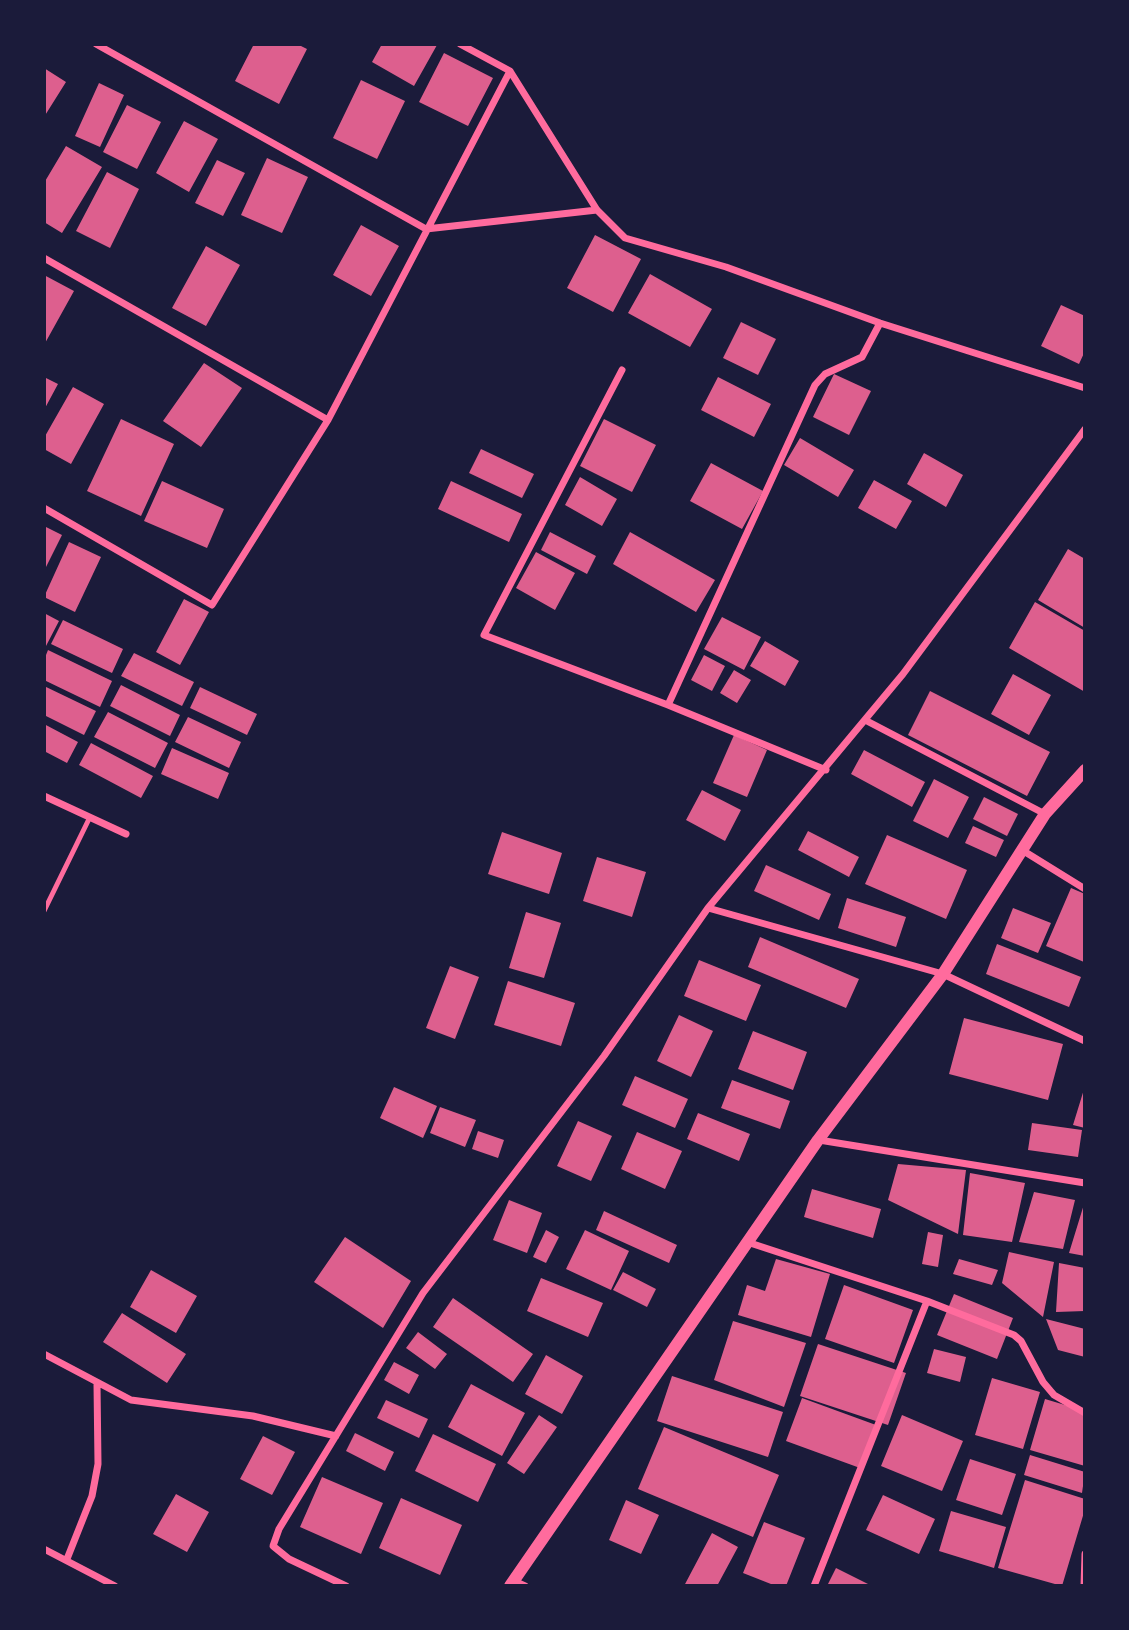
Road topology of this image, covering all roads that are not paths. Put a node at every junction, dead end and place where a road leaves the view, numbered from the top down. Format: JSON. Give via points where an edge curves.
{"nodes":[{"id":1,"x":96,"y":44,"type":"edge"},
{"id":2,"x":460,"y":44,"type":"edge"},
{"id":3,"x":510,"y":71,"type":"junction"},
{"id":4,"x":597,"y":209,"type":"junction"},
{"id":5,"x":426,"y":229,"type":"junction"},
{"id":6,"x":44,"y":257,"type":"edge"},
{"id":7,"x":880,"y":323,"type":"junction"},
{"id":8,"x":622,"y":370,"type":"dead end"},
{"id":9,"x":1085,"y":388,"type":"edge"},
{"id":10,"x":328,"y":419,"type":"junction"},
{"id":11,"x":1085,"y":429,"type":"edge"},
{"id":12,"x":44,"y":508,"type":"edge"},
{"id":13,"x":668,"y":705,"type":"junction"},
{"id":14,"x":865,"y":720,"type":"junction"},
{"id":15,"x":826,"y":769,"type":"junction"},
{"id":16,"x":1085,"y":770,"type":"edge"},
{"id":17,"x":44,"y":796,"type":"edge"},
{"id":18,"x":1045,"y":814,"type":"junction"},
{"id":19,"x":89,"y":819,"type":"junction"},
{"id":20,"x":126,"y":834,"type":"dead end"},
{"id":21,"x":1022,"y":850,"type":"junction"},
{"id":22,"x":1085,"y":889,"type":"edge"},
{"id":23,"x":708,"y":908,"type":"junction"},
{"id":24,"x":44,"y":911,"type":"edge"},
{"id":25,"x":943,"y":974,"type":"junction"},
{"id":26,"x":1085,"y":1041,"type":"edge"},
{"id":27,"x":818,"y":1140,"type":"junction"},
{"id":28,"x":1085,"y":1184,"type":"edge"},
{"id":29,"x":747,"y":1242,"type":"junction"},
{"id":30,"x":927,"y":1301,"type":"junction"},
{"id":31,"x":44,"y":1354,"type":"edge"},
{"id":32,"x":97,"y":1384,"type":"junction"},
{"id":33,"x":1085,"y":1413,"type":"edge"},
{"id":34,"x":336,"y":1436,"type":"junction"},
{"id":35,"x":44,"y":1549,"type":"edge"},
{"id":36,"x":1085,"y":1554,"type":"edge"},
{"id":37,"x":67,"y":1559,"type":"junction"},
{"id":38,"x":516,"y":1584,"type":"edge"},
{"id":39,"x":115,"y":1586,"type":"edge"},
{"id":40,"x":346,"y":1586,"type":"edge"},
{"id":41,"x":814,"y":1586,"type":"edge"},
{"id":42,"x":1084,"y":1586,"type":"edge"}],
"edges":[{"from":1,"to":5,"type":"street"},
{"from":2,"to":3,"type":"street"},
{"from":3,"to":4,"type":"street"},
{"from":3,"to":5,"type":"street"},
{"from":4,"to":5,"type":"street"},
{"from":4,"to":7,"type":"street","via":[[625,238],[726,267]]},
{"from":5,"to":10,"type":"street"},
{"from":6,"to":10,"type":"street"},
{"from":7,"to":9,"type":"street"},
{"from":7,"to":13,"type":"street","via":[[862,357],[825,374],[815,385]]},
{"from":8,"to":13,"type":"street","via":[[484,635]]},
{"from":10,"to":12,"type":"street","via":[[212,605]]},
{"from":11,"to":14,"type":"street"},
{"from":13,"to":15,"type":"street"},
{"from":14,"to":15,"type":"street"},
{"from":14,"to":18,"type":"street"},
{"from":15,"to":23,"type":"street"},
{"from":16,"to":18,"type":"street"},
{"from":17,"to":19,"type":"street"},
{"from":18,"to":21,"type":"street"},
{"from":19,"to":20,"type":"street"},
{"from":19,"to":24,"type":"lane"},
{"from":21,"to":22,"type":"street"},
{"from":21,"to":25,"type":"street"},
{"from":23,"to":25,"type":"street"},
{"from":23,"to":34,"type":"street","via":[[604,1056],[423,1293]]},
{"from":25,"to":26,"type":"street"},
{"from":25,"to":27,"type":"street"},
{"from":27,"to":28,"type":"street"},
{"from":27,"to":29,"type":"street"},
{"from":29,"to":30,"type":"street"},
{"from":29,"to":38,"type":"street"},
{"from":30,"to":33,"type":"street","via":[[1014,1335],[1049,1389]]},
{"from":30,"to":41,"type":"street"},
{"from":31,"to":32,"type":"street"},
{"from":32,"to":34,"type":"street","via":[[131,1400],[253,1416]]},
{"from":32,"to":37,"type":"street","via":[[98,1464],[92,1496]]},
{"from":34,"to":40,"type":"street","via":[[273,1546],[289,1559]]},
{"from":35,"to":37,"type":"street"},
{"from":36,"to":42,"type":"street"},
{"from":37,"to":39,"type":"street"}]}
